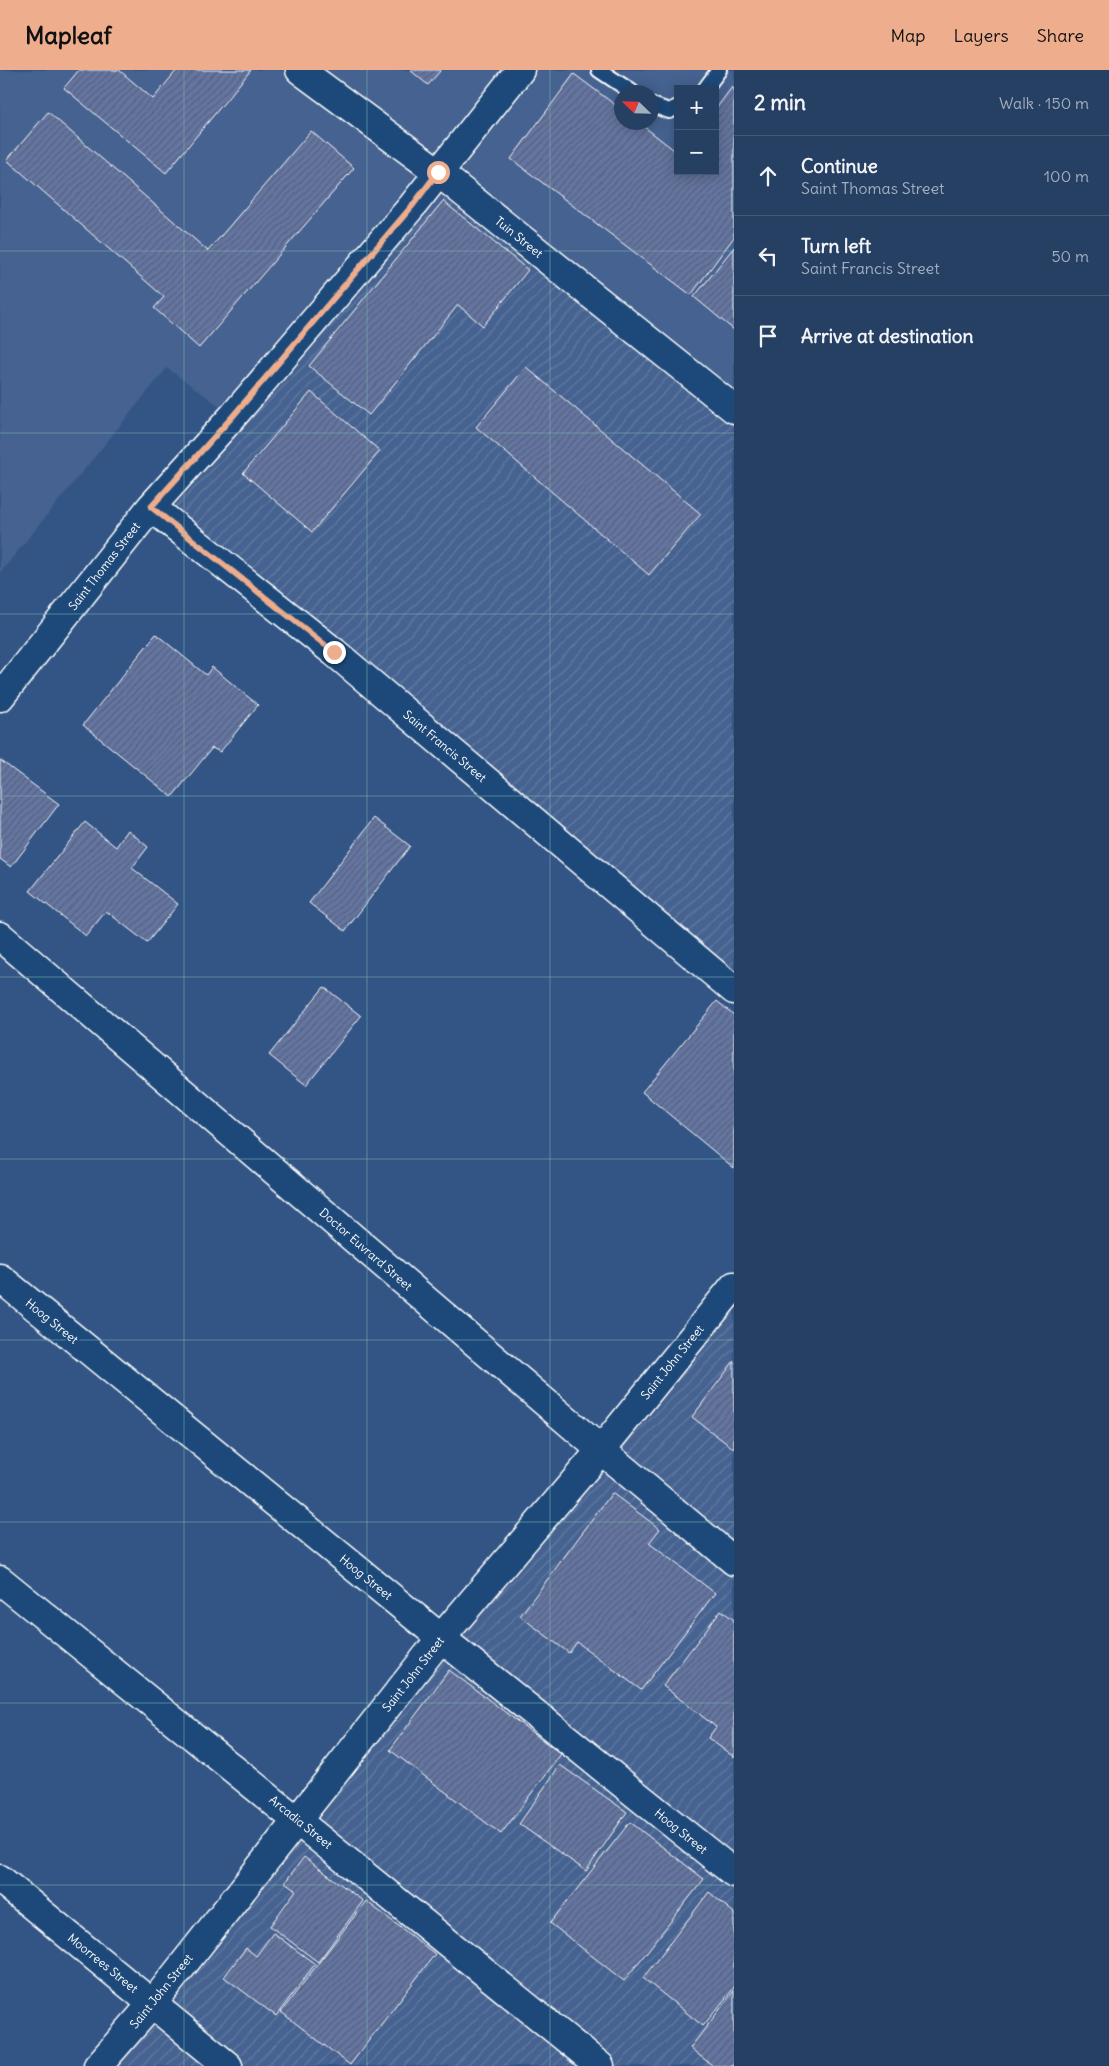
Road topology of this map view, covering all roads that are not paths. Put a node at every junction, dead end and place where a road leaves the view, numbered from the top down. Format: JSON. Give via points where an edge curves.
{"nodes":[{"id":1,"x":300,"y":70,"type":"edge"},
{"id":2,"x":520,"y":70,"type":"edge"},
{"id":3,"x":599,"y":70,"type":"edge"},
{"id":4,"x":719,"y":70,"type":"edge"},
{"id":5,"x":622,"y":85,"type":"edge"},
{"id":6,"x":708,"y":85,"type":"edge"},
{"id":7,"x":659,"y":107,"type":"edge"},
{"id":8,"x":674,"y":109,"type":"edge"},
{"id":9,"x":438,"y":172,"type":"junction"},
{"id":10,"x":734,"y":409,"type":"edge"},
{"id":11,"x":151,"y":507,"type":"junction"},
{"id":12,"x":0,"y":697,"type":"edge"},
{"id":13,"x":0,"y":936,"type":"edge"},
{"id":14,"x":734,"y":990,"type":"edge"},
{"id":15,"x":0,"y":1278,"type":"edge"},
{"id":16,"x":734,"y":1286,"type":"edge"},
{"id":17,"x":601,"y":1450,"type":"junction"},
{"id":18,"x":734,"y":1561,"type":"edge"},
{"id":19,"x":0,"y":1580,"type":"edge"},
{"id":20,"x":441,"y":1638,"type":"junction"},
{"id":21,"x":298,"y":1820,"type":"junction"},
{"id":22,"x":734,"y":1873,"type":"edge"},
{"id":23,"x":0,"y":1879,"type":"edge"},
{"id":24,"x":153,"y":2003,"type":"junction"},
{"id":25,"x":98,"y":2066,"type":"edge"},
{"id":26,"x":228,"y":2066,"type":"edge"},
{"id":27,"x":600,"y":2066,"type":"edge"}],
"edges":[{"from":1,"to":9,"type":"street","name":"Tuin Street"},
{"from":2,"to":9,"type":"street","name":"Saint Thomas Street"},
{"from":3,"to":5,"type":"lane"},
{"from":4,"to":6,"type":"lane"},
{"from":7,"to":8,"type":"lane","via":[[669,111]]},
{"from":9,"to":10,"type":"street","name":"Tuin Street"},
{"from":9,"to":11,"type":"street","name":"Saint Thomas Street","via":[[233,416]]},
{"from":11,"to":12,"type":"street","name":"Saint Thomas Street"},
{"from":11,"to":14,"type":"street","name":"Saint Francis Street","via":[[334,652]]},
{"from":13,"to":17,"type":"street","name":"Doctor Euvrard Street"},
{"from":15,"to":20,"type":"street","name":"Hoog Street"},
{"from":16,"to":17,"type":"street","name":"Saint John Street"},
{"from":17,"to":18,"type":"street","name":"Doctor Euvrard Street"},
{"from":17,"to":20,"type":"street","name":"Saint John Street"},
{"from":19,"to":21,"type":"street","name":"Arcadia Street"},
{"from":20,"to":21,"type":"street","name":"Saint John Street"},
{"from":20,"to":22,"type":"street","name":"Hoog Street"},
{"from":21,"to":24,"type":"street","name":"Saint John Street"},
{"from":21,"to":27,"type":"street","name":"Arcadia Street"},
{"from":23,"to":24,"type":"street","name":"Moorrees Street"},
{"from":24,"to":25,"type":"street","name":"Saint John Street"},
{"from":24,"to":26,"type":"street","name":"Moorrees Street"}]}
